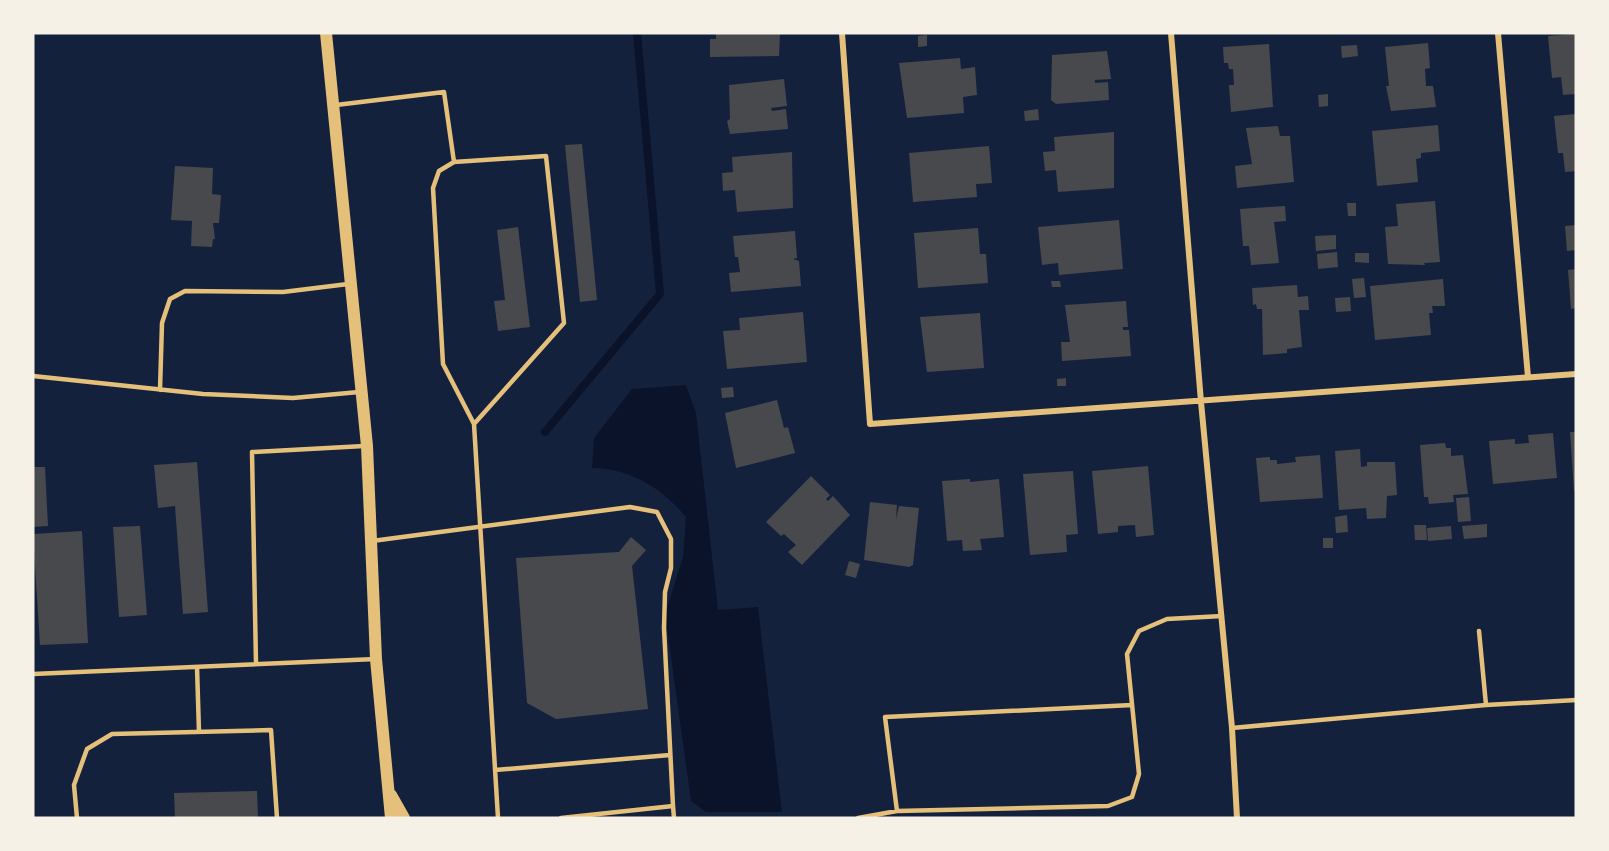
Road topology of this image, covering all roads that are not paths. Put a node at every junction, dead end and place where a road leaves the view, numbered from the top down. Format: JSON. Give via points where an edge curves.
{"nodes":[{"id":1,"x":326,"y":33,"type":"edge"},
{"id":2,"x":842,"y":33,"type":"edge"},
{"id":3,"x":1171,"y":33,"type":"edge"},
{"id":4,"x":1498,"y":33,"type":"edge"},
{"id":5,"x":333,"y":106,"type":"junction"},
{"id":6,"x":454,"y":162,"type":"junction"},
{"id":7,"x":351,"y":283,"type":"junction"},
{"id":8,"x":1576,"y":374,"type":"edge"},
{"id":9,"x":33,"y":376,"type":"edge"},
{"id":10,"x":1528,"y":377,"type":"junction"},
{"id":11,"x":160,"y":390,"type":"junction"},
{"id":12,"x":362,"y":392,"type":"junction"},
{"id":13,"x":1201,"y":402,"type":"junction"},
{"id":14,"x":474,"y":424,"type":"junction"},
{"id":15,"x":367,"y":446,"type":"junction"},
{"id":16,"x":480,"y":525,"type":"junction"},
{"id":17,"x":372,"y":541,"type":"junction"},
{"id":18,"x":1222,"y":616,"type":"junction"},
{"id":19,"x":1479,"y":630,"type":"dead end"},
{"id":20,"x":376,"y":659,"type":"junction"},
{"id":21,"x":256,"y":664,"type":"junction"},
{"id":22,"x":197,"y":667,"type":"junction"},
{"id":23,"x":33,"y":674,"type":"edge"},
{"id":24,"x":1576,"y":700,"type":"edge"},
{"id":25,"x":1132,"y":705,"type":"junction"},
{"id":26,"x":1486,"y":705,"type":"junction"},
{"id":27,"x":1232,"y":728,"type":"junction"},
{"id":28,"x":199,"y":732,"type":"junction"},
{"id":29,"x":670,"y":755,"type":"junction"},
{"id":30,"x":495,"y":770,"type":"junction"},
{"id":31,"x":389,"y":792,"type":"junction"},
{"id":32,"x":673,"y":806,"type":"junction"},
{"id":33,"x":897,"y":811,"type":"junction"},
{"id":34,"x":76,"y":818,"type":"edge"},
{"id":35,"x":276,"y":818,"type":"edge"},
{"id":36,"x":384,"y":818,"type":"edge"},
{"id":37,"x":391,"y":818,"type":"edge"},
{"id":38,"x":404,"y":818,"type":"edge"},
{"id":39,"x":498,"y":818,"type":"edge"},
{"id":40,"x":561,"y":818,"type":"edge"},
{"id":41,"x":674,"y":818,"type":"edge"},
{"id":42,"x":858,"y":818,"type":"edge"},
{"id":43,"x":1237,"y":818,"type":"edge"}],
"edges":[{"from":1,"to":5,"type":"main road"},
{"from":2,"to":13,"type":"street","via":[[870,424]]},
{"from":3,"to":13,"type":"street"},
{"from":4,"to":10,"type":"street"},
{"from":5,"to":6,"type":"lane","via":[[444,92]]},
{"from":5,"to":7,"type":"main road"},
{"from":6,"to":14,"type":"lane","via":[[439,171],[433,188],[443,364]]},
{"from":6,"to":14,"type":"lane","via":[[546,156],[564,323]]},
{"from":7,"to":11,"type":"lane","via":[[283,292],[184,291],[170,299],[162,323]]},
{"from":7,"to":12,"type":"main road"},
{"from":8,"to":10,"type":"street"},
{"from":9,"to":11,"type":"lane"},
{"from":10,"to":13,"type":"street"},
{"from":11,"to":12,"type":"lane","via":[[293,398]]},
{"from":12,"to":15,"type":"main road"},
{"from":13,"to":18,"type":"street"},
{"from":14,"to":16,"type":"lane"},
{"from":15,"to":17,"type":"main road"},
{"from":15,"to":21,"type":"lane","via":[[252,452]]},
{"from":16,"to":17,"type":"lane"},
{"from":16,"to":29,"type":"lane","via":[[630,507],[657,512],[671,539],[672,568],[665,592],[664,628]]},
{"from":16,"to":30,"type":"lane"},
{"from":17,"to":20,"type":"main road"},
{"from":18,"to":25,"type":"lane","via":[[1167,619],[1139,631],[1127,654]]},
{"from":18,"to":27,"type":"street"},
{"from":19,"to":26,"type":"lane"},
{"from":20,"to":21,"type":"lane"},
{"from":20,"to":31,"type":"main road"},
{"from":21,"to":22,"type":"lane"},
{"from":22,"to":23,"type":"lane"},
{"from":22,"to":28,"type":"lane"},
{"from":24,"to":26,"type":"lane"},
{"from":25,"to":33,"type":"lane","via":[[1139,774],[1132,797],[1108,806]]},
{"from":25,"to":33,"type":"lane","via":[[885,717]]},
{"from":26,"to":27,"type":"lane"},
{"from":27,"to":43,"type":"street"},
{"from":28,"to":34,"type":"lane","via":[[112,734],[87,749],[74,785]]},
{"from":28,"to":35,"type":"lane","via":[[272,730]]},
{"from":29,"to":30,"type":"lane"},
{"from":29,"to":32,"type":"lane"},
{"from":30,"to":39,"type":"lane"},
{"from":31,"to":36,"type":"main road"},
{"from":31,"to":37,"type":"main road"},
{"from":31,"to":38,"type":"main road"},
{"from":32,"to":40,"type":"lane"},
{"from":32,"to":41,"type":"lane"},
{"from":33,"to":42,"type":"lane"}]}
